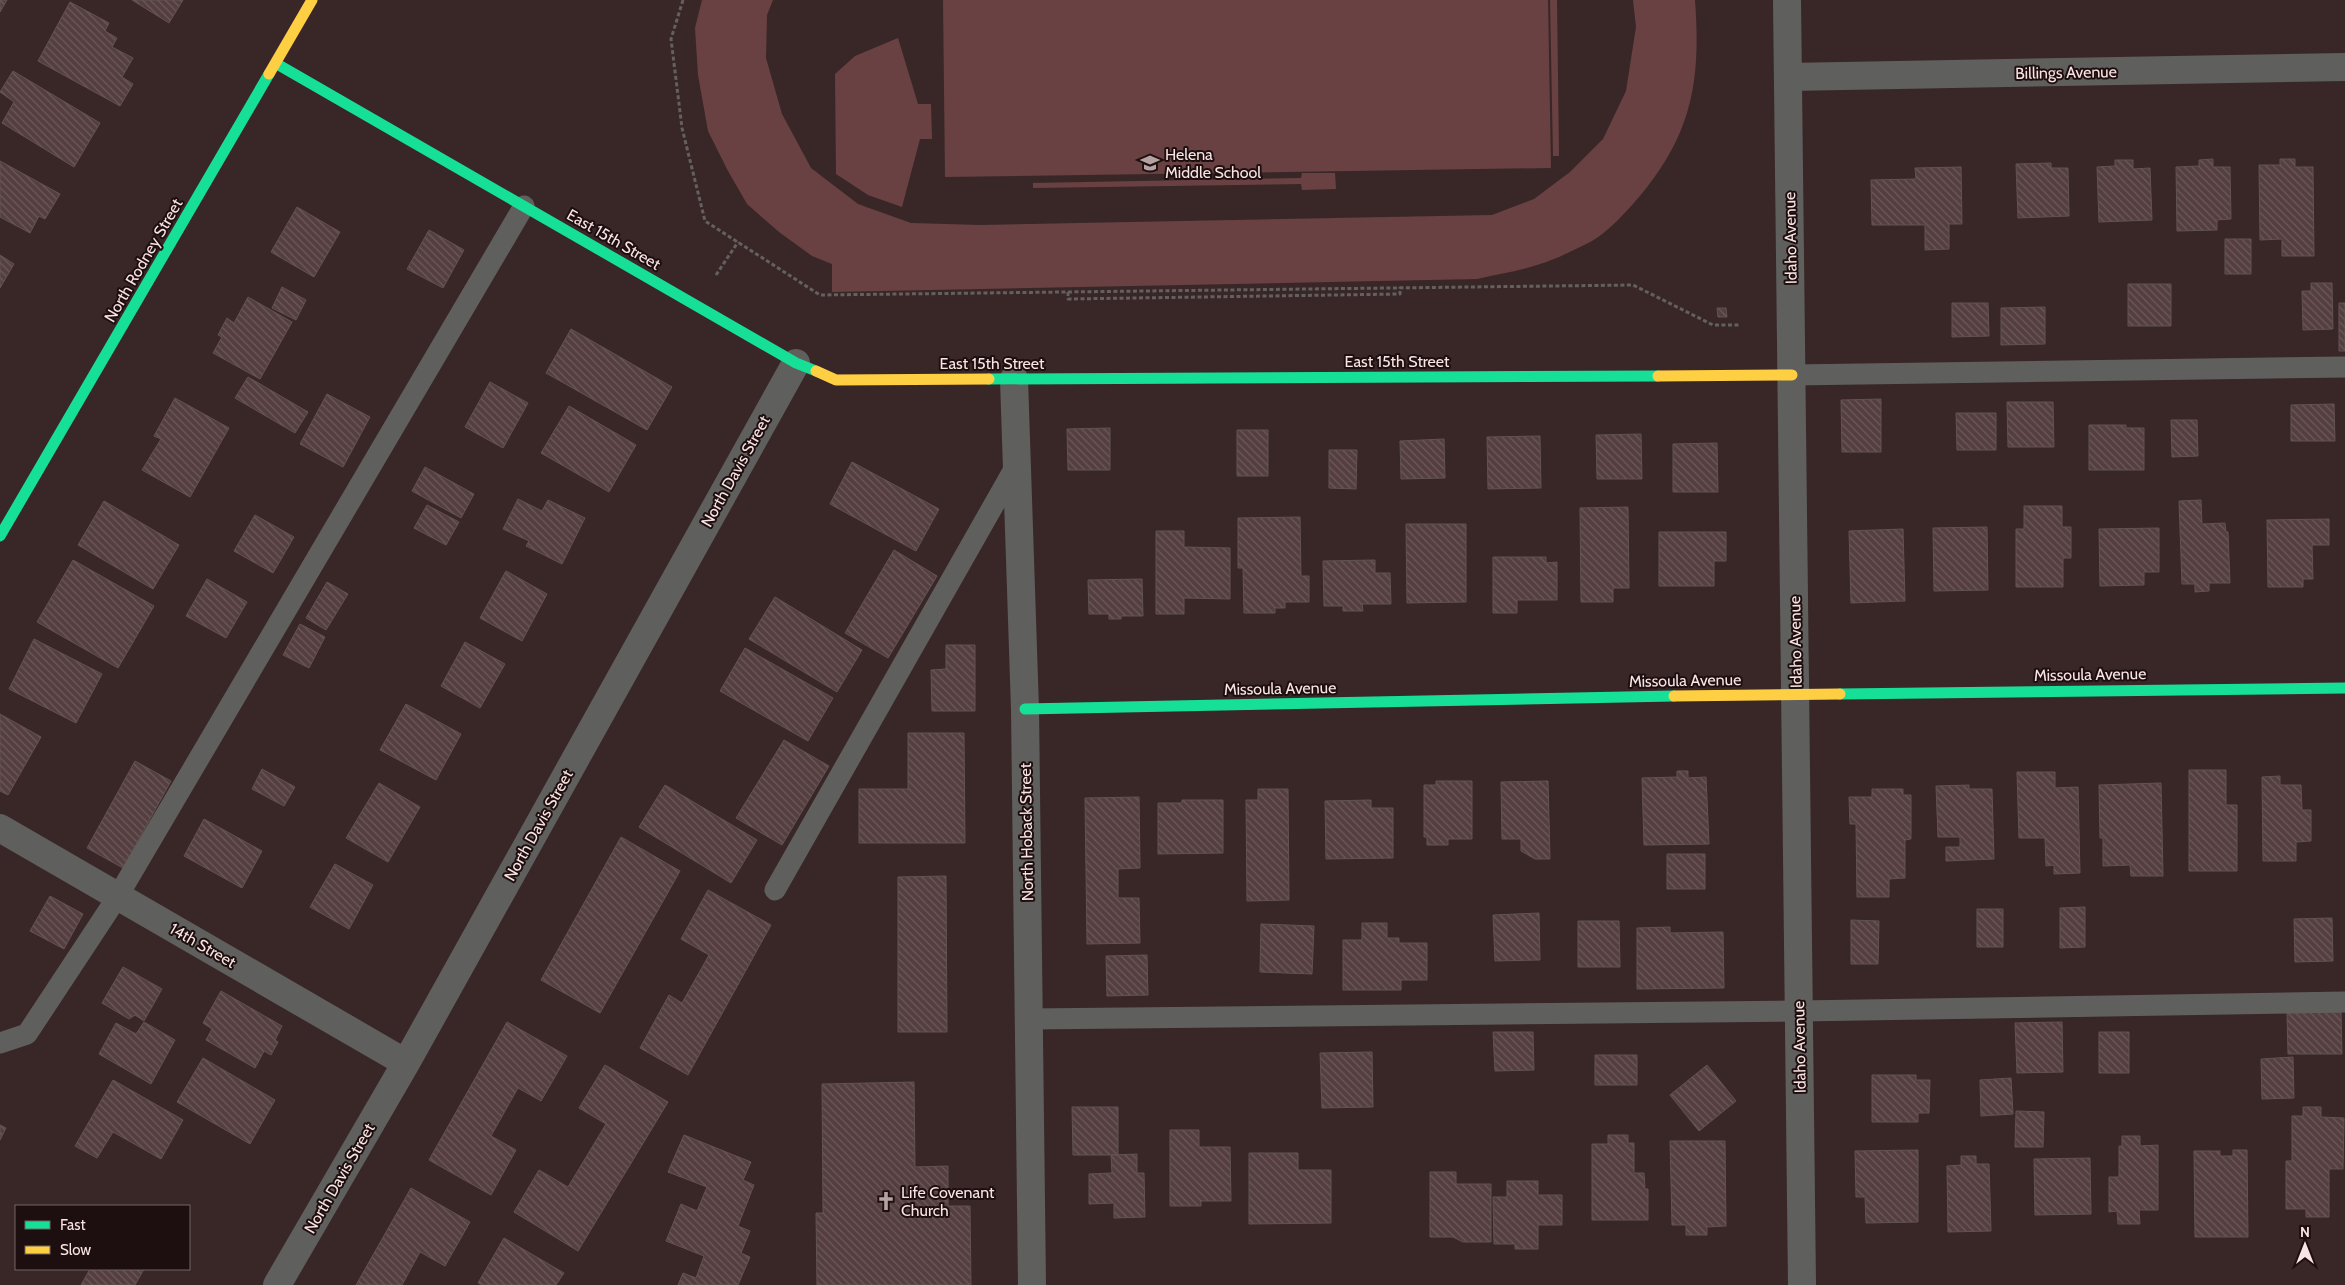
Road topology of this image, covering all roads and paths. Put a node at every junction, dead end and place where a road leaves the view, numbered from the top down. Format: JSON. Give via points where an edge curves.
{"nodes":[{"id":1,"x":312,"y":0,"type":"edge"},
{"id":2,"x":683,"y":0,"type":"edge"},
{"id":3,"x":1787,"y":0,"type":"edge"},
{"id":4,"x":277,"y":64,"type":"junction"},
{"id":5,"x":2345,"y":67,"type":"edge"},
{"id":6,"x":1788,"y":77,"type":"junction"},
{"id":7,"x":524,"y":206,"type":"junction"},
{"id":8,"x":738,"y":242,"type":"junction"},
{"id":9,"x":716,"y":275,"type":"dead end"},
{"id":10,"x":1400,"y":288,"type":"junction"},
{"id":11,"x":1068,"y":292,"type":"junction"},
{"id":12,"x":1740,"y":325,"type":"dead end"},
{"id":13,"x":796,"y":363,"type":"junction"},
{"id":14,"x":2345,"y":368,"type":"edge"},
{"id":15,"x":1792,"y":375,"type":"junction"},
{"id":16,"x":1014,"y":379,"type":"junction"},
{"id":17,"x":1017,"y":464,"type":"junction"},
{"id":18,"x":0,"y":536,"type":"edge"},
{"id":19,"x":2345,"y":688,"type":"edge"},
{"id":20,"x":1795,"y":694,"type":"junction"},
{"id":21,"x":1025,"y":709,"type":"junction"},
{"id":22,"x":0,"y":828,"type":"edge"},
{"id":23,"x":775,"y":890,"type":"dead end"},
{"id":24,"x":118,"y":896,"type":"junction"},
{"id":25,"x":2345,"y":1002,"type":"edge"},
{"id":26,"x":1799,"y":1011,"type":"junction"},
{"id":27,"x":1029,"y":1018,"type":"junction"},
{"id":28,"x":0,"y":1043,"type":"edge"},
{"id":29,"x":406,"y":1063,"type":"junction"},
{"id":30,"x":277,"y":1285,"type":"edge"},
{"id":31,"x":1032,"y":1285,"type":"edge"},
{"id":32,"x":1802,"y":1285,"type":"edge"}],
"edges":[{"from":1,"to":4,"type":"street","name":"North Rodney Street"},
{"from":2,"to":8,"type":"path","via":[[671,39],[682,128],[705,221]]},
{"from":3,"to":6,"type":"street","name":"Idaho Avenue"},
{"from":4,"to":7,"type":"street","name":"East 15th Street"},
{"from":4,"to":18,"type":"street","name":"North Rodney Street"},
{"from":5,"to":6,"type":"street","name":"Billings Avenue"},
{"from":6,"to":15,"type":"street","name":"Idaho Avenue"},
{"from":7,"to":13,"type":"street","name":"East 15th Street"},
{"from":7,"to":24,"type":"lane"},
{"from":8,"to":9,"type":"path"},
{"from":8,"to":11,"type":"path","via":[[820,295]]},
{"from":10,"to":11,"type":"path"},
{"from":10,"to":11,"type":"path","via":[[1400,294],[1068,299]]},
{"from":10,"to":12,"type":"path","via":[[1633,285],[1713,324]]},
{"from":13,"to":16,"type":"street","name":"East 15th Street","via":[[836,380]]},
{"from":13,"to":29,"type":"street","name":"North Davis Street"},
{"from":14,"to":15,"type":"lane"},
{"from":15,"to":16,"type":"street","name":"East 15th Street"},
{"from":15,"to":20,"type":"street","name":"Idaho Avenue"},
{"from":16,"to":17,"type":"street","name":"North Hoback Street"},
{"from":17,"to":21,"type":"street","name":"North Hoback Street"},
{"from":17,"to":23,"type":"lane"},
{"from":19,"to":20,"type":"street","name":"Missoula Avenue"},
{"from":20,"to":21,"type":"street","name":"Missoula Avenue"},
{"from":20,"to":26,"type":"street","name":"Idaho Avenue"},
{"from":21,"to":27,"type":"street","name":"North Hoback Street"},
{"from":22,"to":24,"type":"street","name":"14th Street"},
{"from":24,"to":28,"type":"lane","via":[[28,1034]]},
{"from":24,"to":29,"type":"street","name":"14th Street"},
{"from":25,"to":26,"type":"lane"},
{"from":26,"to":27,"type":"lane"},
{"from":26,"to":32,"type":"street","name":"Idaho Avenue"},
{"from":27,"to":31,"type":"street","name":"North Hoback Street"},
{"from":29,"to":30,"type":"street","name":"North Davis Street"}]}
